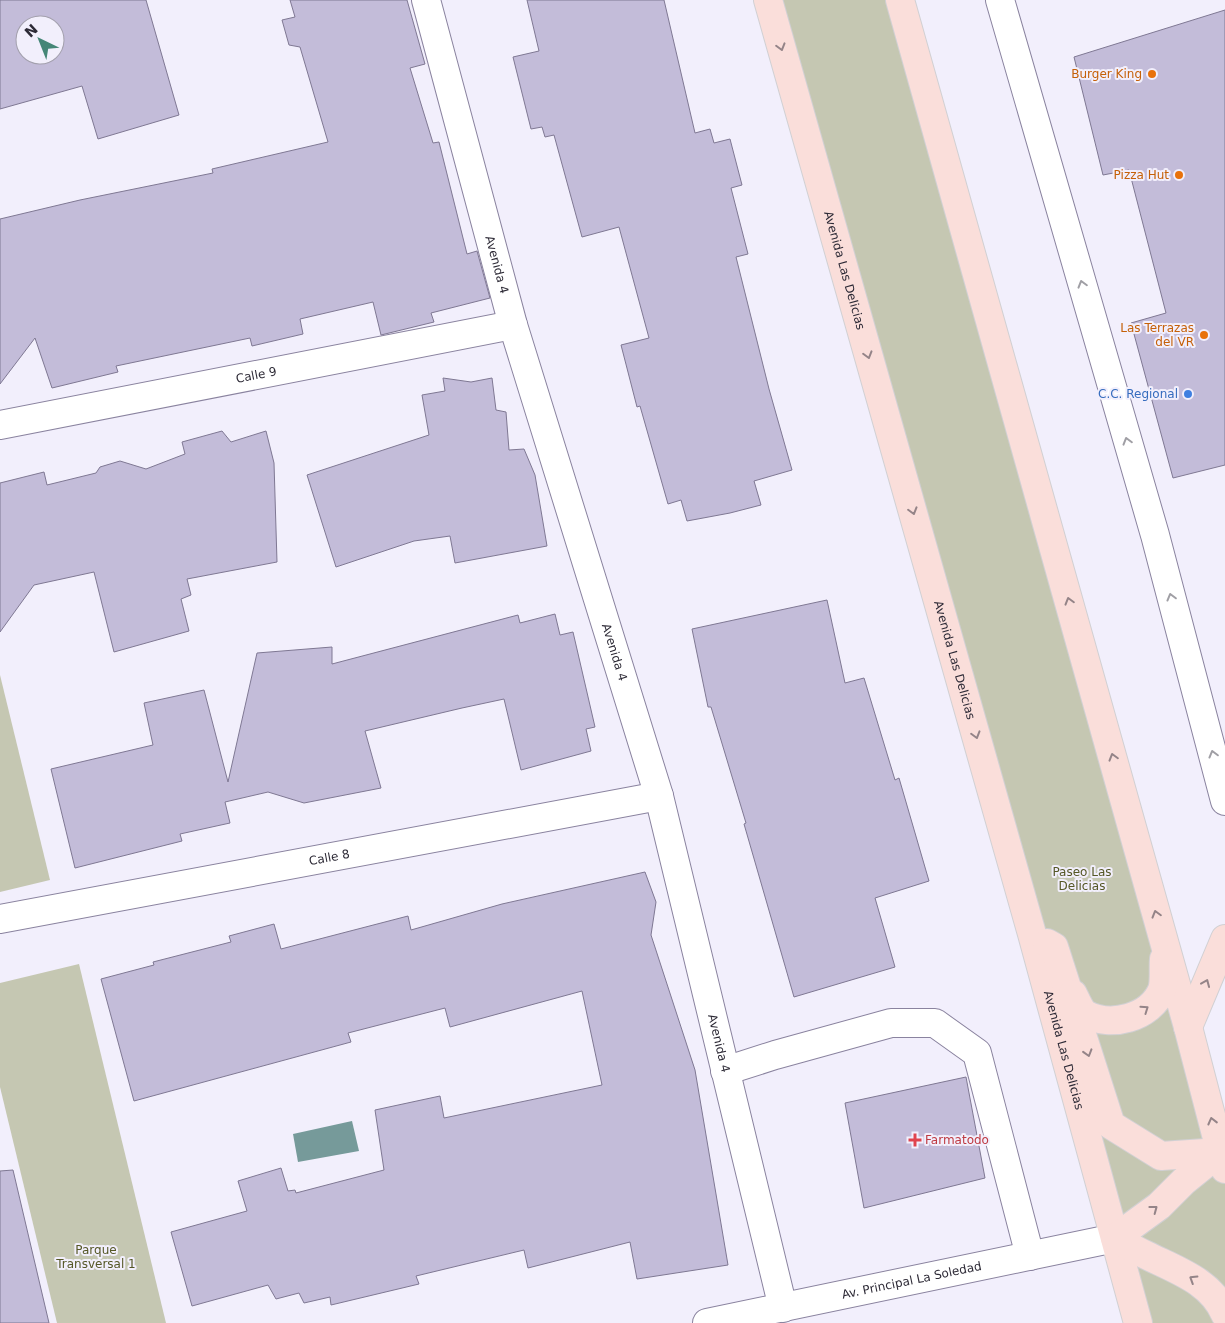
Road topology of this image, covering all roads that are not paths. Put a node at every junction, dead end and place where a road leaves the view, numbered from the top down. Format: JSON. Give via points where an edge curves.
{"nodes":[{"id":1,"x":426,"y":0,"type":"edge"},
{"id":2,"x":768,"y":0,"type":"edge"},
{"id":3,"x":900,"y":0,"type":"edge"},
{"id":4,"x":1000,"y":0,"type":"edge"},
{"id":5,"x":513,"y":325,"type":"junction"},
{"id":6,"x":0,"y":424,"type":"edge"},
{"id":7,"x":659,"y":796,"type":"junction"},
{"id":8,"x":1225,"y":801,"type":"edge"},
{"id":9,"x":0,"y":919,"type":"edge"},
{"id":10,"x":1032,"y":934,"type":"junction"},
{"id":11,"x":1225,"y":939,"type":"edge"},
{"id":12,"x":1165,"y":944,"type":"junction"},
{"id":13,"x":1066,"y":982,"type":"junction"},
{"id":14,"x":1188,"y":1026,"type":"junction"},
{"id":15,"x":725,"y":1071,"type":"junction"},
{"id":16,"x":1223,"y":1156,"type":"edge"},
{"id":17,"x":1115,"y":1238,"type":"junction"},
{"id":18,"x":1030,"y":1256,"type":"junction"},
{"id":19,"x":782,"y":1308,"type":"junction"},
{"id":20,"x":1225,"y":1314,"type":"edge"},
{"id":21,"x":708,"y":1323,"type":"edge"},
{"id":22,"x":1138,"y":1323,"type":"edge"}],
"edges":[{"from":1,"to":5,"type":"street","name":"Avenida 4"},
{"from":2,"to":10,"type":"main road","name":"Avenida Las Delicias","one_way":true},
{"from":12,"to":3,"type":"main road","one_way":true},
{"from":8,"to":4,"type":"street","one_way":true,"via":[[1154,535]]},
{"from":5,"to":6,"type":"street","name":"Calle 9"},
{"from":5,"to":7,"type":"street","name":"Avenida 4"},
{"from":7,"to":9,"type":"street","name":"Calle 8"},
{"from":7,"to":15,"type":"street","name":"Avenida 4"},
{"from":10,"to":13,"type":"main road","via":[[1054,947]]},
{"from":10,"to":17,"type":"main road","name":"Avenida Las Delicias"},
{"from":14,"to":11,"type":"main road","one_way":true},
{"from":13,"to":12,"type":"main road","one_way":true,"via":[[1083,1013],[1098,1019],[1119,1021],[1135,1016],[1152,1005],[1162,989]]},
{"from":12,"to":14,"type":"main road"},
{"from":13,"to":16,"type":"main road","one_way":true,"via":[[1111,1125],[1161,1156]]},
{"from":16,"to":14,"type":"main road","one_way":true},
{"from":15,"to":18,"type":"street","via":[[891,1023],[935,1023],[977,1053]]},
{"from":15,"to":19,"type":"street","name":"Avenida 4"},
{"from":17,"to":16,"type":"main road","one_way":true,"via":[[1160,1206],[1184,1180]]},
{"from":17,"to":18,"type":"street","name":"Av. Principal La Soledad"},
{"from":20,"to":17,"type":"main road","one_way":true,"via":[[1220,1303],[1204,1286]]},
{"from":17,"to":22,"type":"main road","name":"Avenida Las Delicias"},
{"from":18,"to":19,"type":"street","name":"Av. Principal La Soledad"},
{"from":19,"to":21,"type":"street","name":"Av. Principal La Soledad"}]}
